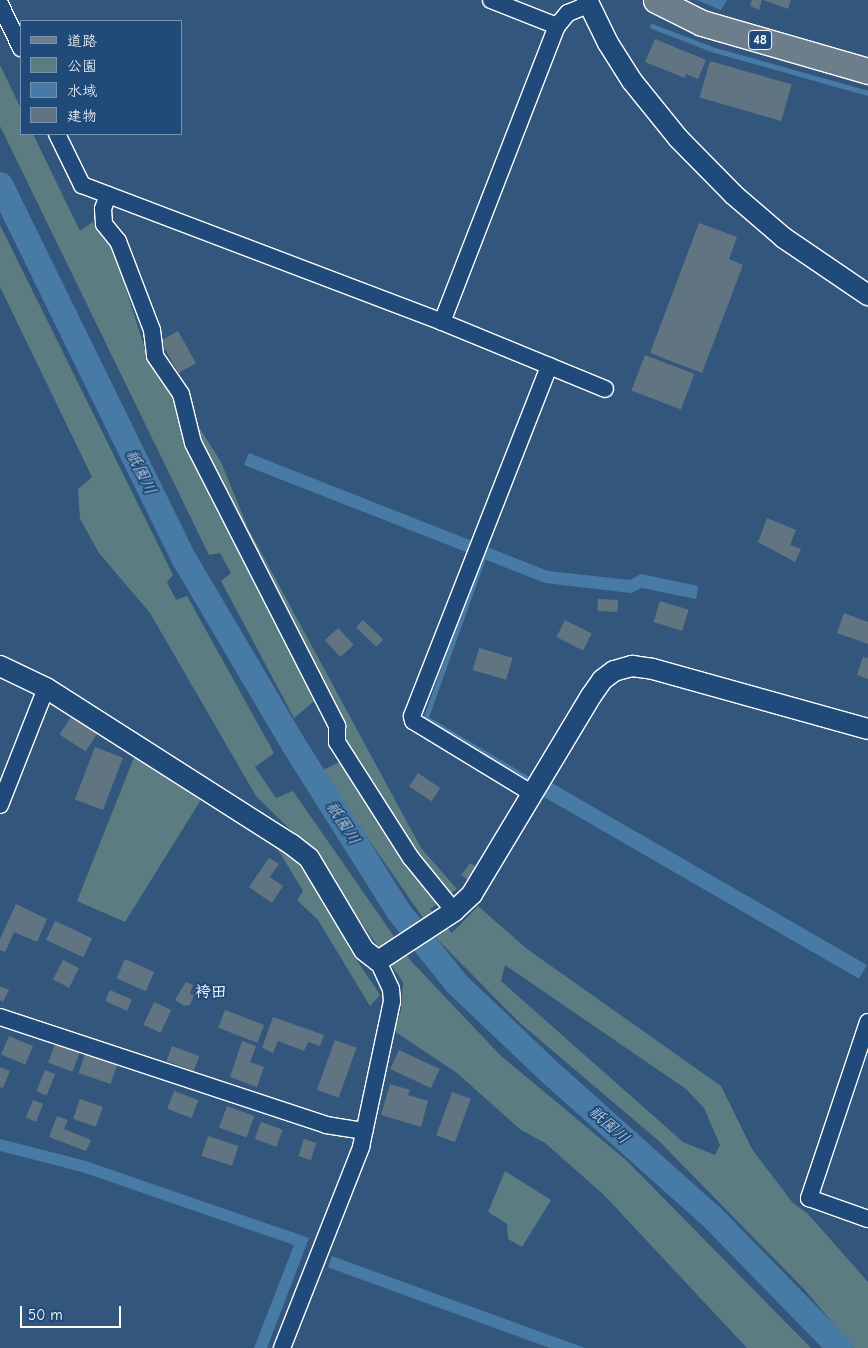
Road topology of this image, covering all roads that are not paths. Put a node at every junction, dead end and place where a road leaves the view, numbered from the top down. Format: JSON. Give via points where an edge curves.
{"nodes":[{"id":1,"x":491,"y":0,"type":"edge"},
{"id":2,"x":656,"y":0,"type":"edge"},
{"id":3,"x":588,"y":3,"type":"edge"},
{"id":4,"x":0,"y":4,"type":"edge"},
{"id":5,"x":557,"y":26,"type":"junction"},
{"id":6,"x":20,"y":46,"type":"edge"},
{"id":7,"x":868,"y":72,"type":"edge"},
{"id":8,"x":57,"y":135,"type":"edge"},
{"id":9,"x":108,"y":194,"type":"junction"},
{"id":10,"x":868,"y":295,"type":"edge"},
{"id":11,"x":442,"y":322,"type":"junction"},
{"id":12,"x":549,"y":366,"type":"junction"},
{"id":13,"x":605,"y":390,"type":"dead end"},
{"id":14,"x":0,"y":666,"type":"edge"},
{"id":15,"x":46,"y":688,"type":"junction"},
{"id":16,"x":868,"y":729,"type":"edge"},
{"id":17,"x":533,"y":794,"type":"junction"},
{"id":18,"x":0,"y":805,"type":"edge"},
{"id":19,"x":454,"y":911,"type":"junction"},
{"id":20,"x":382,"y":960,"type":"junction"},
{"id":21,"x":0,"y":1017,"type":"edge"},
{"id":22,"x":868,"y":1022,"type":"edge"},
{"id":23,"x":365,"y":1131,"type":"junction"},
{"id":24,"x":868,"y":1219,"type":"edge"},
{"id":25,"x":282,"y":1348,"type":"edge"}],
"edges":[{"from":1,"to":5,"type":"street"},
{"from":2,"to":7,"type":"main road","number":"48","via":[[702,23]]},
{"from":3,"to":5,"type":"street","via":[[568,13]]},
{"from":3,"to":10,"type":"street","via":[[632,81],[684,144],[734,195],[784,238]]},
{"from":4,"to":6,"type":"street"},
{"from":5,"to":11,"type":"street"},
{"from":8,"to":9,"type":"street","via":[[82,185]]},
{"from":9,"to":11,"type":"street"},
{"from":9,"to":19,"type":"street","via":[[103,209],[104,224],[118,241],[152,330],[155,356],[181,394],[193,443],[337,726],[337,742],[411,858]]},
{"from":11,"to":12,"type":"street"},
{"from":12,"to":13,"type":"street"},
{"from":12,"to":17,"type":"street","via":[[412,716]]},
{"from":14,"to":15,"type":"street"},
{"from":15,"to":18,"type":"street"},
{"from":15,"to":20,"type":"street","via":[[309,858],[364,950]]},
{"from":16,"to":17,"type":"street","via":[[653,669],[632,666],[614,671],[602,680]]},
{"from":17,"to":19,"type":"street","via":[[484,877]]},
{"from":19,"to":20,"type":"street"},
{"from":20,"to":23,"type":"street","via":[[392,1001]]},
{"from":21,"to":23,"type":"street","via":[[326,1125]]},
{"from":22,"to":24,"type":"street","via":[[809,1198]]},
{"from":23,"to":25,"type":"street"}]}
